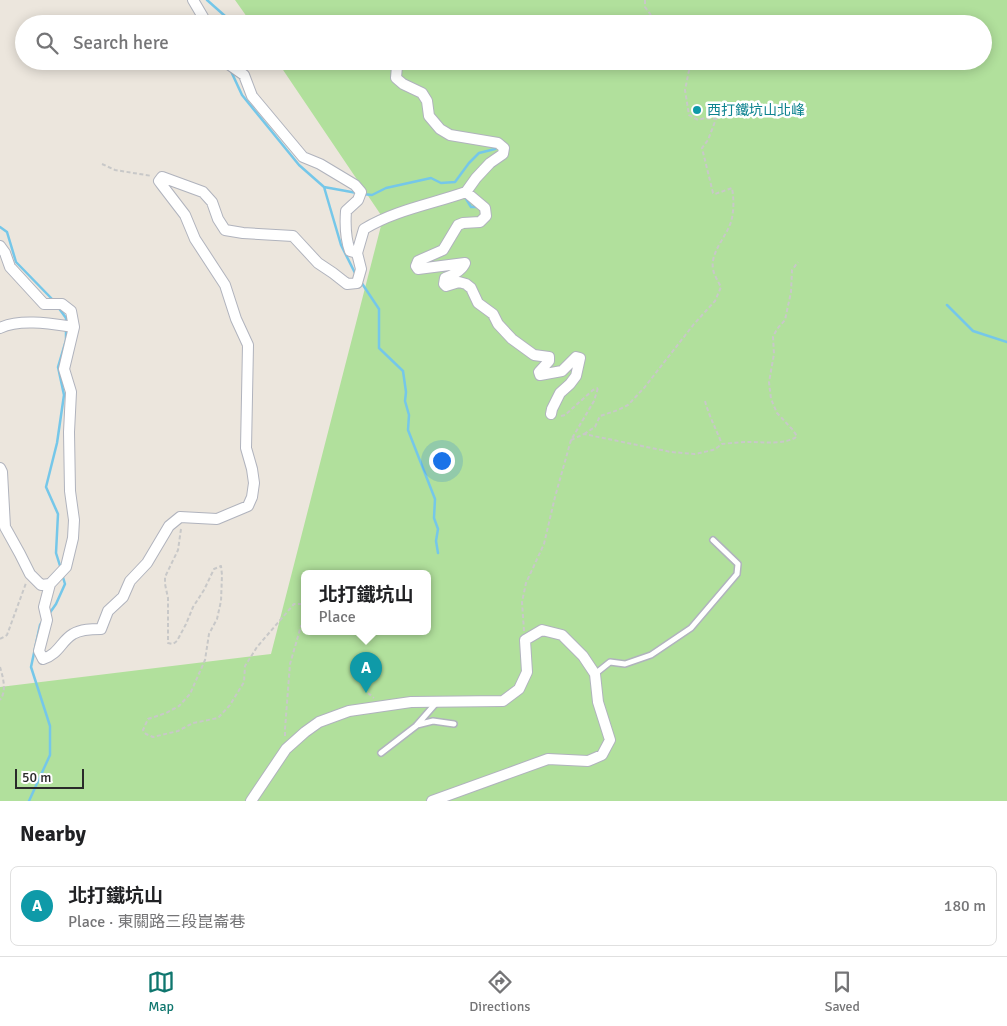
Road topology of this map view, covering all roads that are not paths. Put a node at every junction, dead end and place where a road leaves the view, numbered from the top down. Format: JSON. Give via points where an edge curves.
{"nodes":[{"id":1,"x":193,"y":0,"type":"edge"},
{"id":2,"x":202,"y":15,"type":"edge"},
{"id":3,"x":237,"y":70,"type":"edge"},
{"id":4,"x":396,"y":70,"type":"edge"},
{"id":5,"x":466,"y":192,"type":"junction"},
{"id":6,"x":0,"y":246,"type":"edge"},
{"id":7,"x":357,"y":253,"type":"junction"},
{"id":8,"x":74,"y":327,"type":"junction"},
{"id":9,"x":0,"y":328,"type":"edge"},
{"id":10,"x":551,"y":414,"type":"road end"},
{"id":11,"x":0,"y":468,"type":"edge"},
{"id":12,"x":713,"y":540,"type":"dead end"},
{"id":13,"x":50,"y":584,"type":"junction"},
{"id":14,"x":595,"y":674,"type":"junction"},
{"id":15,"x":438,"y":702,"type":"junction"},
{"id":16,"x":454,"y":724,"type":"dead end"},
{"id":17,"x":416,"y":726,"type":"junction"},
{"id":18,"x":381,"y":753,"type":"dead end"},
{"id":19,"x":251,"y":801,"type":"edge"},
{"id":20,"x":432,"y":801,"type":"edge"}],
"edges":[{"from":1,"to":2,"type":"street"},
{"from":3,"to":7,"type":"street","via":[[244,75],[252,96],[303,157],[356,185],[361,192],[358,200],[346,211],[345,224],[350,251]]},
{"from":4,"to":5,"type":"street","via":[[396,78],[422,93],[429,116],[440,129],[450,135],[498,143],[504,148]]},
{"from":5,"to":7,"type":"street","via":[[374,222],[364,228]]},
{"from":5,"to":10,"type":"street","via":[[485,208],[486,216],[480,222],[458,225],[443,250],[418,261],[416,266],[418,269],[466,263],[455,274],[445,278],[444,284],[466,284],[478,303],[492,314],[512,339],[534,355],[549,357],[540,375],[562,371],[576,357],[580,358],[576,376],[560,393]]},
{"from":6,"to":8,"type":"street","via":[[10,267],[44,304],[62,304],[71,312]]},
{"from":7,"to":13,"type":"street","via":[[361,269],[357,283],[347,284],[318,263],[293,236],[225,230],[212,202],[203,192],[162,177],[162,185],[185,215],[195,239],[224,285],[248,345],[246,448],[254,483],[252,497],[248,506],[217,519],[180,517],[130,581],[123,597],[108,611],[101,629],[73,633],[50,657],[43,659],[39,651],[47,620],[44,607]]},
{"from":8,"to":9,"type":"street","via":[[38,322]]},
{"from":8,"to":13,"type":"street","via":[[64,369],[71,392],[69,432],[73,538],[66,567]]},
{"from":11,"to":13,"type":"street","via":[[5,527],[30,574],[41,585]]},
{"from":12,"to":14,"type":"lane","via":[[738,564],[736,574],[691,628],[650,655],[625,664],[610,662]]},
{"from":14,"to":15,"type":"street","via":[[562,635],[542,630],[525,640],[528,672],[519,689],[503,701]]},
{"from":14,"to":20,"type":"street","via":[[598,702],[610,740],[602,755],[588,761],[548,759]]},
{"from":15,"to":17,"type":"lane"},
{"from":15,"to":19,"type":"street","via":[[411,702],[350,711],[319,722],[286,749]]},
{"from":16,"to":17,"type":"lane","via":[[433,721]]},
{"from":17,"to":18,"type":"lane"}]}
